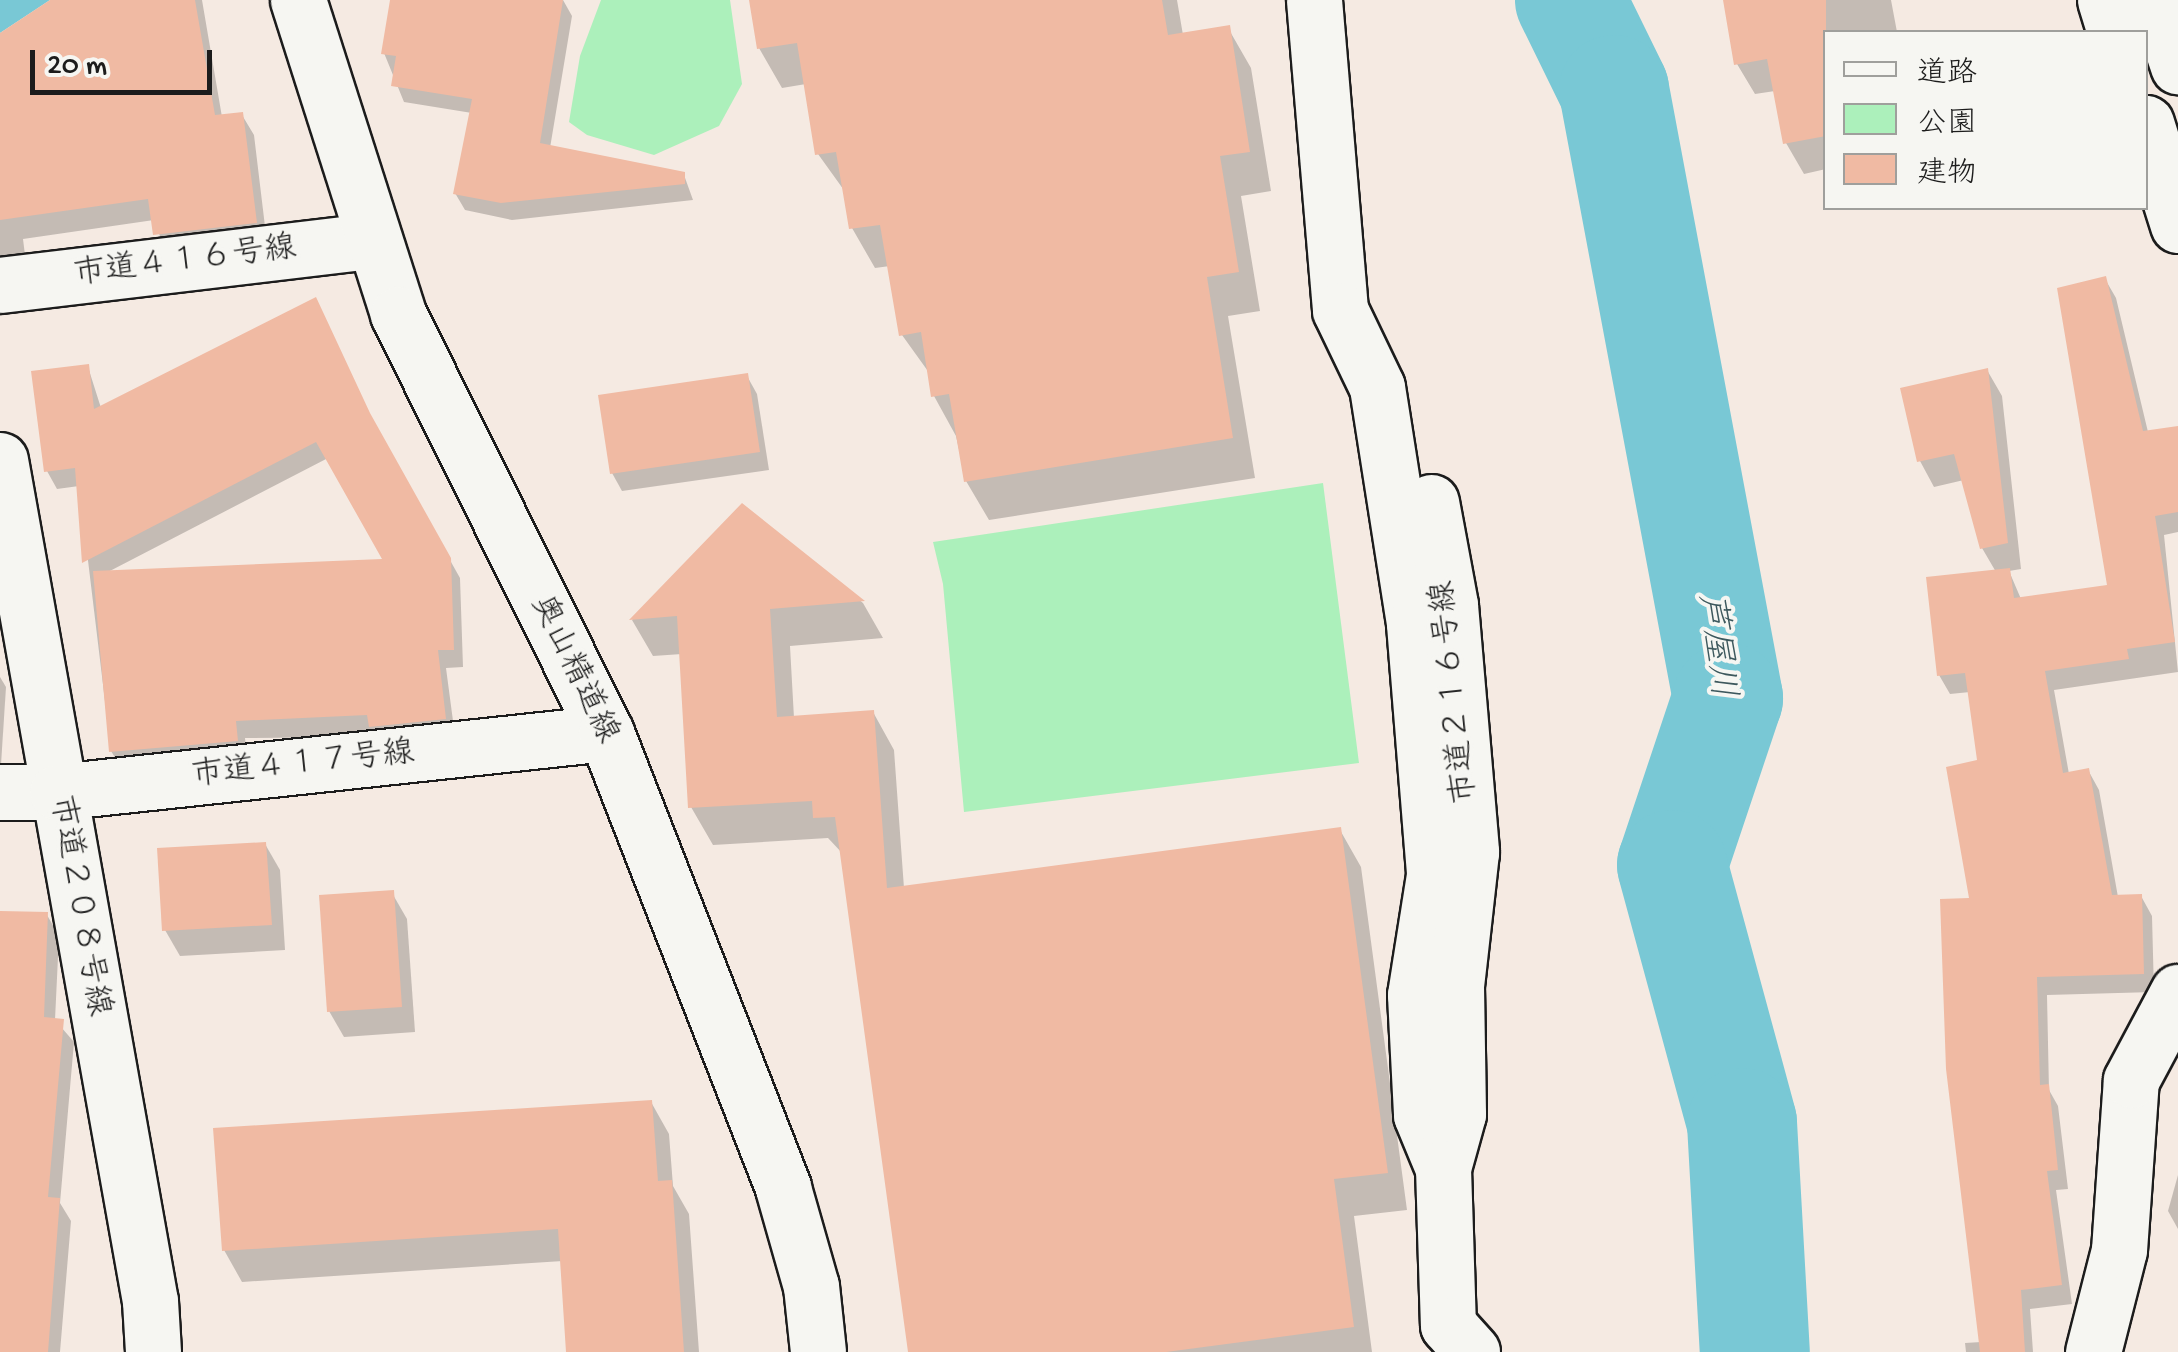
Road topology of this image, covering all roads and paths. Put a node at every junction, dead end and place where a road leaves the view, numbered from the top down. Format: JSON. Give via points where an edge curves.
{"nodes":[{"id":1,"x":298,"y":0,"type":"edge"},
{"id":2,"x":1314,"y":0,"type":"edge"},
{"id":3,"x":2105,"y":0,"type":"edge"},
{"id":4,"x":2156,"y":0,"type":"edge"},
{"id":5,"x":2114,"y":30,"type":"edge"},
{"id":6,"x":2178,"y":66,"type":"edge"},
{"id":7,"x":2148,"y":129,"type":"edge"},
{"id":8,"x":2178,"y":225,"type":"edge"},
{"id":9,"x":370,"y":241,"type":"junction"},
{"id":10,"x":0,"y":285,"type":"edge"},
{"id":11,"x":0,"y":460,"type":"edge"},
{"id":12,"x":606,"y":733,"type":"junction"},
{"id":13,"x":0,"y":792,"type":"edge"},
{"id":14,"x":57,"y":792,"type":"junction"},
{"id":15,"x":2178,"y":992,"type":"edge"},
{"id":16,"x":153,"y":1352,"type":"edge"},
{"id":17,"x":818,"y":1352,"type":"edge"},
{"id":18,"x":1472,"y":1352,"type":"edge"},
{"id":19,"x":2092,"y":1352,"type":"edge"}],
"edges":[{"from":1,"to":9,"type":"street","name":"奥山精道線"},
{"from":2,"to":18,"type":"street","name":"市道２１６号線","via":[[1340,310],[1377,388],[1414,624],[1434,875],[1415,995],[1421,1115],[1443,1168],[1448,1325]]},
{"from":3,"to":5,"type":"street"},
{"from":4,"to":6,"type":"street"},
{"from":7,"to":8,"type":"street"},
{"from":9,"to":10,"type":"street","name":"市道４１６号線"},
{"from":9,"to":12,"type":"street","name":"奥山精道線","via":[[398,314]]},
{"from":11,"to":14,"type":"street","name":"市道２０８号線"},
{"from":12,"to":14,"type":"street","name":"市道４１７号線"},
{"from":12,"to":17,"type":"street","name":"奥山精道線","via":[[782,1188],[811,1286]]},
{"from":13,"to":14,"type":"street","name":"市道４１７号線"},
{"from":14,"to":16,"type":"street","name":"市道２０８号線","via":[[150,1302]]},
{"from":15,"to":19,"type":"street","via":[[2131,1080],[2119,1250]]}]}
